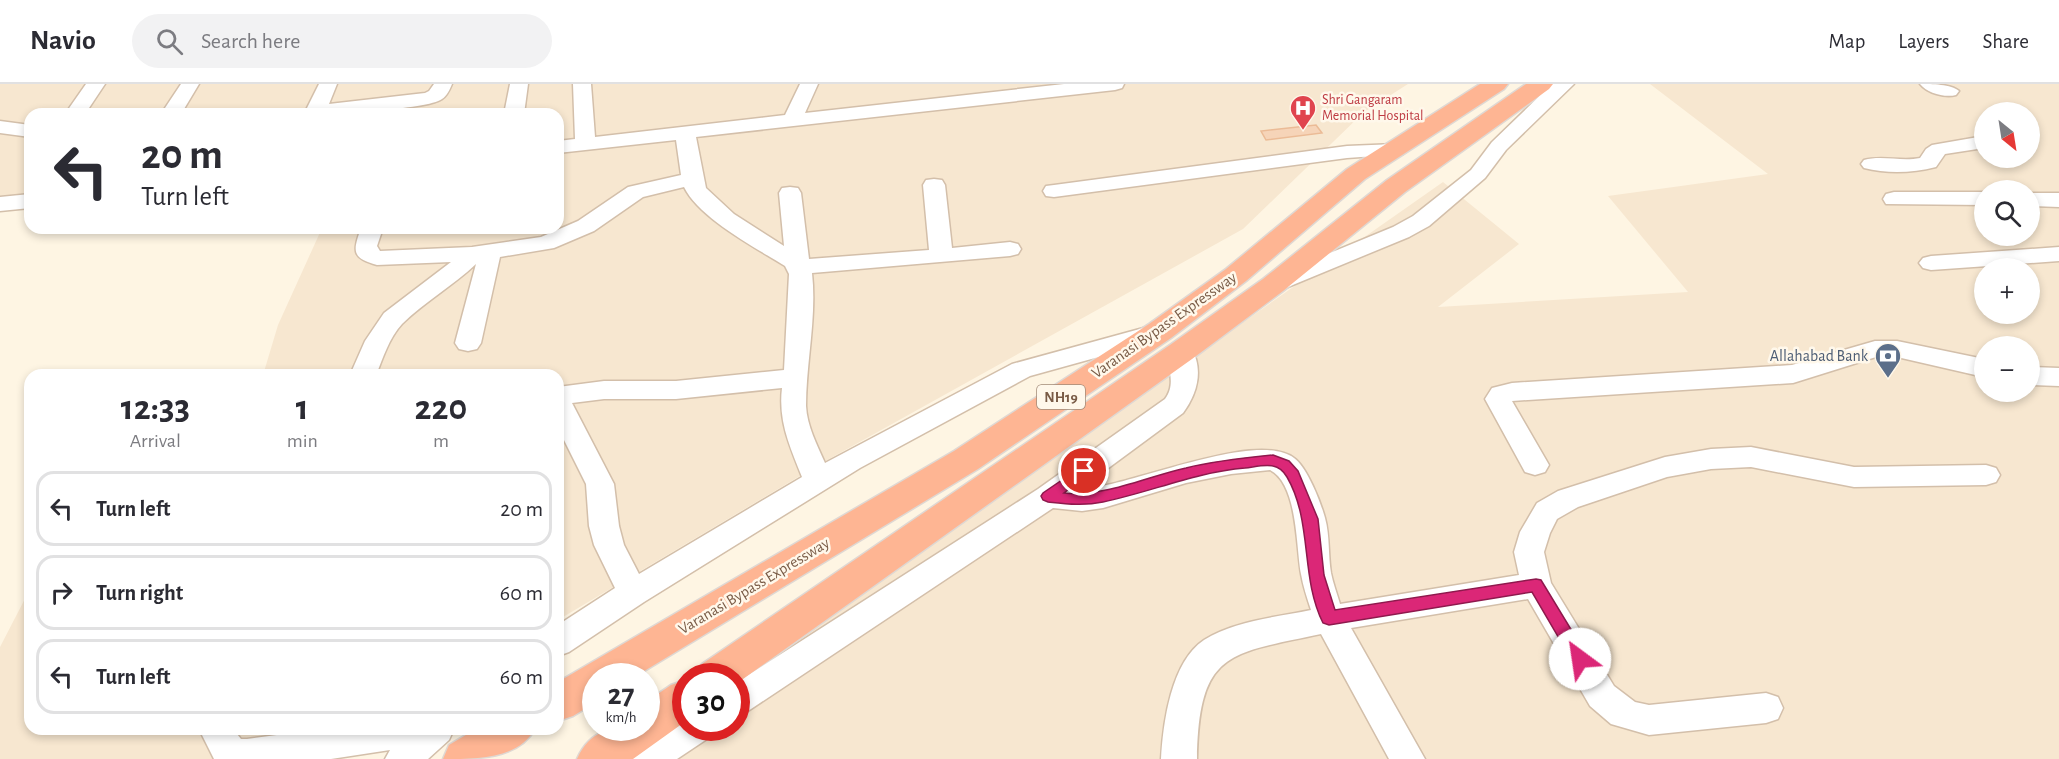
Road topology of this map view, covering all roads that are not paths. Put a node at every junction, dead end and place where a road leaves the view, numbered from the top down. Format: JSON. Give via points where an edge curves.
{"nodes":[{"id":1,"x":96,"y":84,"type":"edge"},
{"id":2,"x":190,"y":84,"type":"edge"},
{"id":3,"x":328,"y":84,"type":"edge"},
{"id":4,"x":443,"y":84,"type":"edge"},
{"id":5,"x":519,"y":84,"type":"edge"},
{"id":6,"x":582,"y":84,"type":"edge"},
{"id":7,"x":809,"y":84,"type":"edge"},
{"id":8,"x":1115,"y":84,"type":"edge"},
{"id":9,"x":1496,"y":84,"type":"edge"},
{"id":10,"x":1541,"y":84,"type":"edge"},
{"id":11,"x":1565,"y":84,"type":"edge"},
{"id":12,"x":1929,"y":84,"type":"edge"},
{"id":13,"x":1949,"y":91,"type":"dead end"},
{"id":14,"x":954,"y":93,"type":"edge"},
{"id":15,"x":79,"y":108,"type":"edge"},
{"id":16,"x":175,"y":108,"type":"edge"},
{"id":17,"x":317,"y":108,"type":"edge"},
{"id":18,"x":352,"y":108,"type":"edge"},
{"id":19,"x":515,"y":108,"type":"edge"},
{"id":20,"x":792,"y":121,"type":"junction"},
{"id":21,"x":0,"y":128,"type":"edge"},
{"id":22,"x":24,"y":130,"type":"edge"},
{"id":23,"x":1497,"y":132,"type":"junction"},
{"id":24,"x":685,"y":133,"type":"junction"},
{"id":25,"x":585,"y":144,"type":"junction"},
{"id":26,"x":1974,"y":144,"type":"edge"},
{"id":27,"x":564,"y":146,"type":"edge"},
{"id":28,"x":1396,"y":150,"type":"junction"},
{"id":29,"x":1870,"y":164,"type":"dead end"},
{"id":30,"x":692,"y":179,"type":"junction"},
{"id":31,"x":933,"y":185,"type":"dead end"},
{"id":32,"x":1054,"y":190,"type":"dead end"},
{"id":33,"x":790,"y":193,"type":"dead end"},
{"id":34,"x":1894,"y":199,"type":"dead end"},
{"id":35,"x":1974,"y":199,"type":"edge"},
{"id":36,"x":2040,"y":200,"type":"edge"},
{"id":37,"x":2059,"y":200,"type":"edge"},
{"id":38,"x":24,"y":202,"type":"edge"},
{"id":39,"x":0,"y":204,"type":"edge"},
{"id":40,"x":370,"y":234,"type":"edge"},
{"id":41,"x":1010,"y":249,"type":"dead end"},
{"id":42,"x":481,"y":253,"type":"junction"},
{"id":43,"x":2059,"y":254,"type":"edge"},
{"id":44,"x":941,"y":256,"type":"junction"},
{"id":45,"x":1931,"y":263,"type":"dead end"},
{"id":46,"x":798,"y":267,"type":"junction"},
{"id":47,"x":1273,"y":285,"type":"junction"},
{"id":48,"x":1171,"y":341,"type":"junction"},
{"id":49,"x":468,"y":343,"type":"dead end"},
{"id":50,"x":1974,"y":366,"type":"edge"},
{"id":51,"x":366,"y":369,"type":"edge"},
{"id":52,"x":2040,"y":376,"type":"edge"},
{"id":53,"x":2059,"y":377,"type":"edge"},
{"id":54,"x":796,"y":378,"type":"junction"},
{"id":55,"x":564,"y":397,"type":"edge"},
{"id":56,"x":564,"y":410,"type":"edge"},
{"id":57,"x":1535,"y":465,"type":"dead end"},
{"id":58,"x":1986,"y":475,"type":"dead end"},
{"id":59,"x":818,"y":481,"type":"junction"},
{"id":60,"x":1048,"y":496,"type":"junction"},
{"id":61,"x":1536,"y":585,"type":"junction"},
{"id":62,"x":633,"y":592,"type":"junction"},
{"id":63,"x":1329,"y":618,"type":"junction"},
{"id":64,"x":564,"y":638,"type":"edge"},
{"id":65,"x":624,"y":663,"type":"edge"},
{"id":66,"x":734,"y":663,"type":"edge"},
{"id":67,"x":582,"y":689,"type":"edge"},
{"id":68,"x":750,"y":691,"type":"edge"},
{"id":69,"x":564,"y":700,"type":"edge"},
{"id":70,"x":1766,"y":708,"type":"dead end"},
{"id":71,"x":219,"y":735,"type":"edge"},
{"id":72,"x":384,"y":735,"type":"edge"},
{"id":73,"x":430,"y":735,"type":"edge"},
{"id":74,"x":504,"y":735,"type":"edge"},
{"id":75,"x":624,"y":741,"type":"edge"},
{"id":76,"x":675,"y":741,"type":"edge"},
{"id":77,"x":403,"y":759,"type":"edge"},
{"id":78,"x":464,"y":759,"type":"edge"},
{"id":79,"x":598,"y":759,"type":"edge"},
{"id":80,"x":647,"y":759,"type":"edge"},
{"id":81,"x":1179,"y":759,"type":"edge"},
{"id":82,"x":1407,"y":759,"type":"edge"}],
"edges":[{"from":1,"to":15,"type":"street"},
{"from":2,"to":16,"type":"street"},
{"from":3,"to":17,"type":"street"},
{"from":4,"to":18,"type":"street","via":[[436,95]]},
{"from":5,"to":19,"type":"street"},
{"from":6,"to":25,"type":"street"},
{"from":7,"to":20,"type":"street"},
{"from":8,"to":14,"type":"street"},
{"from":9,"to":28,"type":"highway","name":"Varanasi Bypass Expressway","number":"NH19"},
{"from":10,"to":23,"type":"highway","name":"Varanasi Bypass Expressway","number":"NH19"},
{"from":11,"to":23,"type":"street"},
{"from":12,"to":13,"type":"street"},
{"from":14,"to":20,"type":"street"},
{"from":20,"to":24,"type":"street"},
{"from":21,"to":22,"type":"street"},
{"from":23,"to":47,"type":"highway","name":"Varanasi Bypass Expressway","number":"NH19","via":[[1396,186]]},
{"from":23,"to":47,"type":"street","via":[[1478,174],[1421,221]]},
{"from":24,"to":25,"type":"street"},
{"from":24,"to":30,"type":"street"},
{"from":25,"to":27,"type":"street"},
{"from":26,"to":29,"type":"street","via":[[1939,149],[1929,163],[1918,167]]},
{"from":28,"to":32,"type":"street","via":[[1347,152]]},
{"from":28,"to":48,"type":"highway","name":"Varanasi Bypass Expressway","number":"NH19","via":[[1356,174],[1236,276]]},
{"from":30,"to":42,"type":"street","via":[[636,192],[586,226],[558,239]]},
{"from":30,"to":46,"type":"street","via":[[696,190],[726,219]]},
{"from":31,"to":44,"type":"street"},
{"from":33,"to":46,"type":"street"},
{"from":34,"to":35,"type":"street"},
{"from":36,"to":37,"type":"street"},
{"from":38,"to":39,"type":"street"},
{"from":40,"to":42,"type":"street","via":[[367,254],[377,258]]},
{"from":41,"to":44,"type":"street"},
{"from":42,"to":49,"type":"street"},
{"from":42,"to":51,"type":"street","via":[[393,319]]},
{"from":43,"to":45,"type":"street"},
{"from":44,"to":46,"type":"street"},
{"from":46,"to":54,"type":"street","via":[[801,283]]},
{"from":47,"to":48,"type":"highway","name":"Varanasi Bypass Expressway","number":"NH19"},
{"from":48,"to":59,"type":"street","via":[[1021,370]]},
{"from":48,"to":60,"type":"street","via":[[1186,380],[1183,395],[1174,406]]},
{"from":48,"to":65,"type":"highway","name":"Varanasi Bypass Expressway","number":"NH19"},
{"from":48,"to":66,"type":"highway","name":"Varanasi Bypass Expressway","number":"NH19"},
{"from":50,"to":57,"type":"street","via":[[1898,349],[1875,350],[1793,374],[1501,394],[1498,399]]},
{"from":52,"to":53,"type":"street"},
{"from":54,"to":55,"type":"street","via":[[676,390],[604,390]]},
{"from":54,"to":59,"type":"street","via":[[793,408],[798,433]]},
{"from":56,"to":62,"type":"street","via":[[600,484],[609,545]]},
{"from":58,"to":61,"type":"street","via":[[1854,477],[1751,458],[1711,459],[1665,467],[1568,499],[1546,511],[1529,552]]},
{"from":59,"to":62,"type":"street"},
{"from":60,"to":63,"type":"street","via":[[1082,500],[1103,497],[1186,473],[1273,460],[1293,474],[1311,519],[1316,575]]},
{"from":60,"to":68,"type":"street"},
{"from":61,"to":63,"type":"street"},
{"from":61,"to":70,"type":"street","via":[[1602,696],[1631,719]]},
{"from":62,"to":64,"type":"street"},
{"from":63,"to":81,"type":"street","via":[[1233,641],[1210,654],[1198,667],[1191,688],[1180,732]]},
{"from":63,"to":82,"type":"street"},
{"from":67,"to":69,"type":"highway"},
{"from":71,"to":72,"type":"street","via":[[225,749],[236,755]]},
{"from":73,"to":77,"type":"street"},
{"from":74,"to":78,"type":"highway"},
{"from":75,"to":79,"type":"highway"},
{"from":76,"to":80,"type":"street"}]}
